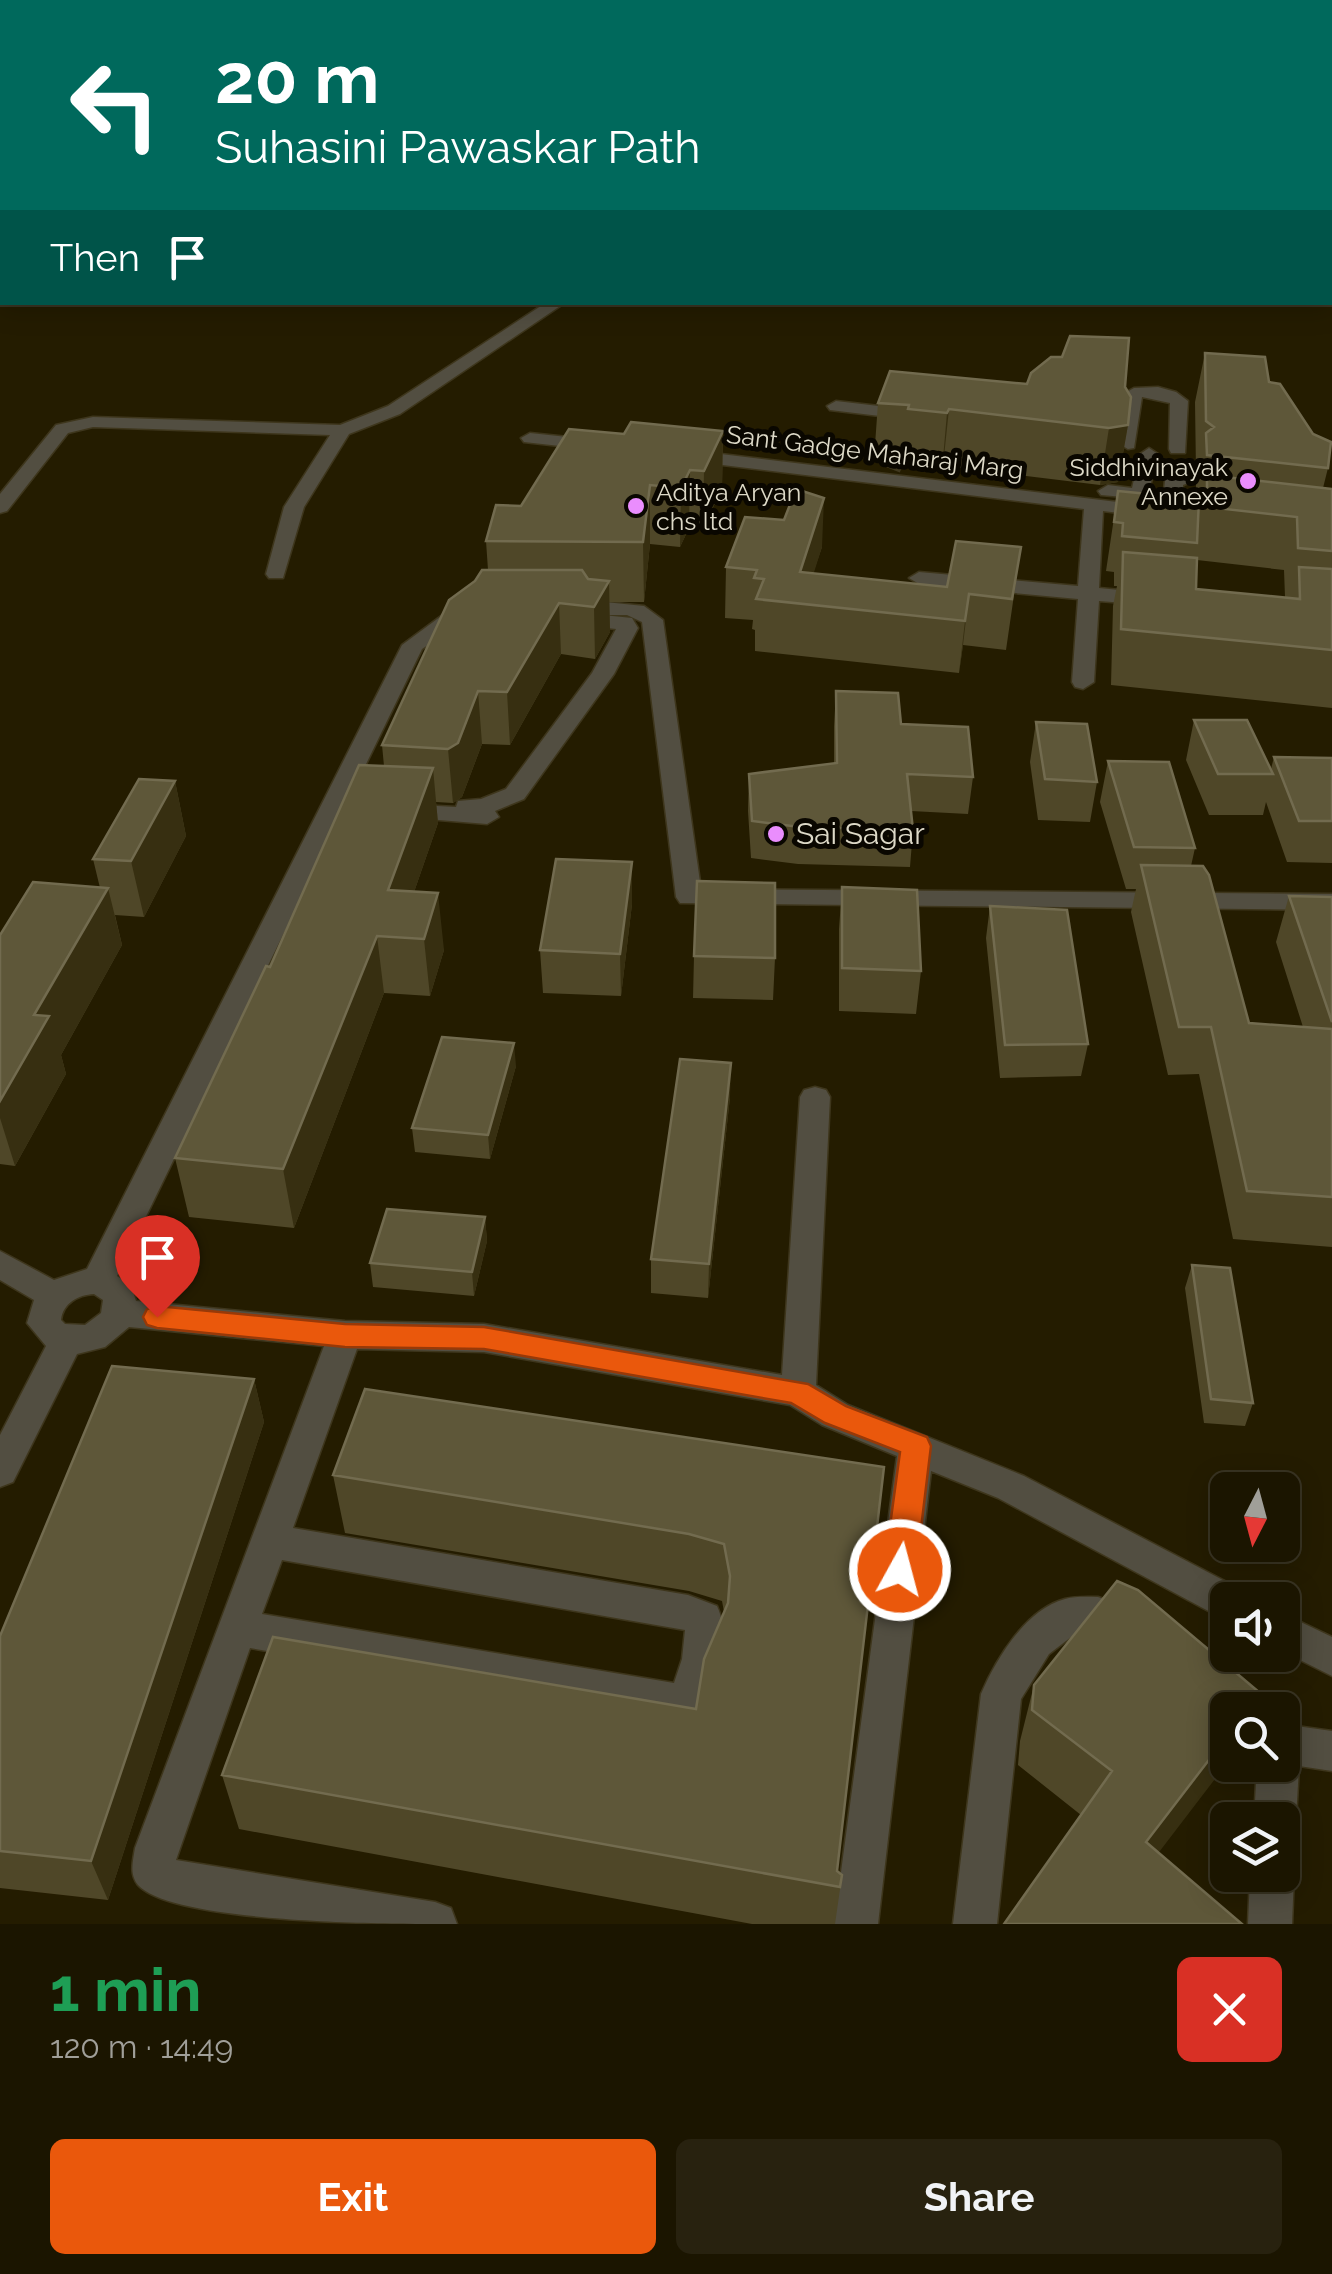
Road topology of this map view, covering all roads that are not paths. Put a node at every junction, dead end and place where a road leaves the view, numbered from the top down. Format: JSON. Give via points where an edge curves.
{"nodes":[{"id":1,"x":553,"y":305,"type":"edge"},
{"id":2,"x":836,"y":406,"type":"dead end"},
{"id":3,"x":917,"y":418,"type":"edge"},
{"id":4,"x":342,"y":430,"type":"junction"},
{"id":5,"x":530,"y":438,"type":"dead end"},
{"id":6,"x":1106,"y":442,"type":"edge"},
{"id":7,"x":1128,"y":444,"type":"junction"},
{"id":8,"x":618,"y":448,"type":"edge"},
{"id":9,"x":1162,"y":448,"type":"junction"},
{"id":10,"x":1200,"y":452,"type":"dead end"},
{"id":11,"x":674,"y":454,"type":"edge"},
{"id":12,"x":1192,"y":478,"type":"dead end"},
{"id":13,"x":888,"y":479,"type":"junction"},
{"id":14,"x":1094,"y":503,"type":"junction"},
{"id":15,"x":1164,"y":507,"type":"junction"},
{"id":16,"x":0,"y":508,"type":"edge"},
{"id":17,"x":276,"y":574,"type":"dead end"},
{"id":18,"x":918,"y":578,"type":"dead end"},
{"id":19,"x":1086,"y":593,"type":"junction"},
{"id":20,"x":1180,"y":602,"type":"edge"},
{"id":21,"x":495,"y":615,"type":"edge"},
{"id":22,"x":1082,"y":682,"type":"dead end"},
{"id":23,"x":392,"y":688,"type":"junction"},
{"id":24,"x":421,"y":689,"type":"edge"},
{"id":25,"x":366,"y":741,"type":"junction"},
{"id":26,"x":396,"y":744,"type":"edge"},
{"id":27,"x":467,"y":806,"type":"dead end"},
{"id":28,"x":353,"y":808,"type":"junction"},
{"id":29,"x":491,"y":817,"type":"dead end"},
{"id":30,"x":1332,"y":902,"type":"edge"},
{"id":31,"x":815,"y":1097,"type":"dead end"},
{"id":32,"x":0,"y":1264,"type":"edge"},
{"id":33,"x":96,"y":1282,"type":"junction"},
{"id":34,"x":54,"y":1296,"type":"junction"},
{"id":35,"x":120,"y":1314,"type":"junction"},
{"id":36,"x":345,"y":1336,"type":"junction"},
{"id":37,"x":66,"y":1341,"type":"junction"},
{"id":38,"x":798,"y":1392,"type":"junction"},
{"id":39,"x":916,"y":1446,"type":"junction"},
{"id":40,"x":0,"y":1471,"type":"edge"},
{"id":41,"x":270,"y":1540,"type":"junction"},
{"id":42,"x":1210,"y":1592,"type":"edge"},
{"id":43,"x":238,"y":1628,"type":"junction"},
{"id":44,"x":1300,"y":1640,"type":"edge"},
{"id":45,"x":1161,"y":1650,"type":"edge"},
{"id":46,"x":1332,"y":1657,"type":"edge"},
{"id":47,"x":1300,"y":1747,"type":"edge"},
{"id":48,"x":1332,"y":1751,"type":"edge"},
{"id":49,"x":1271,"y":1892,"type":"edge"},
{"id":50,"x":436,"y":1924,"type":"edge"},
{"id":51,"x":856,"y":1924,"type":"edge"},
{"id":52,"x":975,"y":1924,"type":"edge"},
{"id":53,"x":1270,"y":1924,"type":"edge"}],
"edges":[{"from":1,"to":4,"type":"street","via":[[394,410]]},
{"from":2,"to":3,"type":"street"},
{"from":4,"to":16,"type":"street","via":[[93,422],[62,429]]},
{"from":4,"to":17,"type":"street","via":[[294,508]]},
{"from":5,"to":8,"type":"street"},
{"from":6,"to":7,"type":"street"},
{"from":7,"to":9,"type":"street"},
{"from":7,"to":9,"type":"street","via":[[1134,393],[1159,394],[1179,401]]},
{"from":9,"to":10,"type":"street"},
{"from":9,"to":15,"type":"street"},
{"from":11,"to":13,"type":"street","name":"Sant Gadge Maharaj Marg"},
{"from":12,"to":15,"type":"street","via":[[1174,480]]},
{"from":13,"to":14,"type":"street","name":"Sant Gadge Maharaj Marg"},
{"from":13,"to":15,"type":"street","via":[[891,469]]},
{"from":14,"to":15,"type":"street","name":"Sant Gadge Maharaj Marg"},
{"from":14,"to":19,"type":"street"},
{"from":18,"to":19,"type":"street"},
{"from":19,"to":20,"type":"street"},
{"from":19,"to":22,"type":"street"},
{"from":21,"to":23,"type":"street","via":[[456,616]]},
{"from":23,"to":24,"type":"street"},
{"from":23,"to":25,"type":"street"},
{"from":25,"to":26,"type":"street"},
{"from":25,"to":28,"type":"street"},
{"from":27,"to":30,"type":"street","via":[[484,807],[514,794],[603,674],[626,628],[616,621],[550,615],[631,610],[652,620],[689,897]]},
{"from":28,"to":29,"type":"street"},
{"from":28,"to":33,"type":"street"},
{"from":31,"to":38,"type":"street"},
{"from":32,"to":34,"type":"street"},
{"from":33,"to":34,"type":"street"},
{"from":33,"to":35,"type":"street","via":[[119,1294]]},
{"from":34,"to":37,"type":"street","via":[[44,1323]]},
{"from":35,"to":36,"type":"street"},
{"from":35,"to":37,"type":"street","via":[[104,1332]]},
{"from":36,"to":38,"type":"street","via":[[484,1338]]},
{"from":36,"to":41,"type":"street"},
{"from":37,"to":40,"type":"street"},
{"from":38,"to":39,"type":"street","via":[[836,1415]]},
{"from":39,"to":42,"type":"street","via":[[1011,1487]]},
{"from":39,"to":51,"type":"street"},
{"from":41,"to":43,"type":"street"},
{"from":41,"to":43,"type":"street","via":[[688,1612],[702,1618],[705,1631],[698,1680],[689,1697],[674,1702]]},
{"from":43,"to":50,"type":"street","via":[[153,1870],[172,1884]]},
{"from":44,"to":46,"type":"street"},
{"from":45,"to":52,"type":"street","via":[[1131,1626],[1098,1615],[1068,1616],[1035,1641],[1001,1694]]},
{"from":47,"to":48,"type":"street"},
{"from":49,"to":53,"type":"street"}]}
